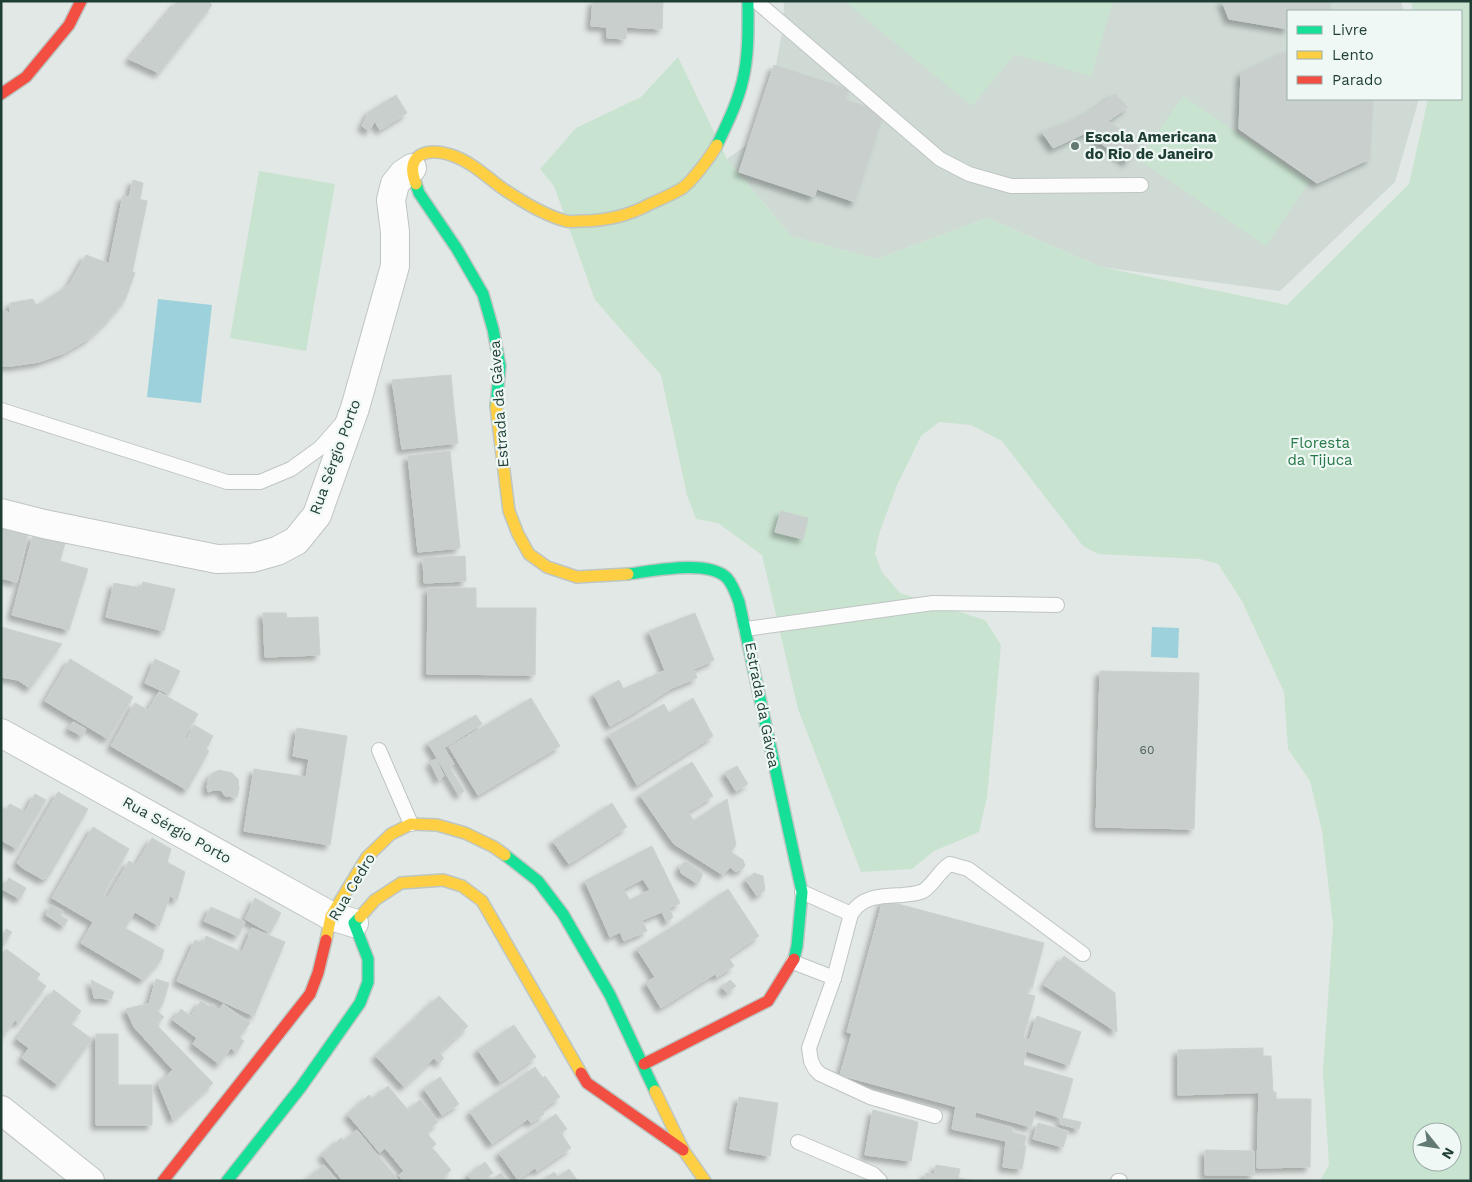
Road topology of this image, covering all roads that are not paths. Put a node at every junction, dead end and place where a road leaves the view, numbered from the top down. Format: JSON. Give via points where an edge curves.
{"nodes":[{"id":1,"x":81,"y":1,"type":"edge"},
{"id":2,"x":748,"y":1,"type":"edge"},
{"id":3,"x":756,"y":1,"type":"edge"},
{"id":4,"x":1,"y":94,"type":"edge"},
{"id":5,"x":412,"y":168,"type":"junction"},
{"id":6,"x":1141,"y":185,"type":"dead end"},
{"id":7,"x":355,"y":408,"type":"junction"},
{"id":8,"x":1,"y":410,"type":"edge"},
{"id":9,"x":1,"y":512,"type":"edge"},
{"id":10,"x":1057,"y":605,"type":"dead end"},
{"id":11,"x":746,"y":630,"type":"junction"},
{"id":12,"x":1,"y":733,"type":"edge"},
{"id":13,"x":379,"y":750,"type":"dead end"},
{"id":14,"x":411,"y":824,"type":"junction"},
{"id":15,"x":802,"y":892,"type":"junction"},
{"id":16,"x":851,"y":914,"type":"junction"},
{"id":17,"x":343,"y":920,"type":"junction"},
{"id":18,"x":1083,"y":954,"type":"dead end"},
{"id":19,"x":793,"y":962,"type":"junction"},
{"id":20,"x":834,"y":978,"type":"junction"},
{"id":21,"x":644,"y":1064,"type":"junction"},
{"id":22,"x":1,"y":1110,"type":"edge"},
{"id":23,"x":935,"y":1116,"type":"dead end"},
{"id":24,"x":798,"y":1142,"type":"dead end"},
{"id":25,"x":684,"y":1151,"type":"junction"},
{"id":26,"x":90,"y":1181,"type":"edge"},
{"id":27,"x":163,"y":1181,"type":"edge"},
{"id":28,"x":227,"y":1181,"type":"edge"},
{"id":29,"x":705,"y":1181,"type":"edge"},
{"id":30,"x":880,"y":1181,"type":"edge"}],
"edges":[{"from":1,"to":4,"type":"street","via":[[69,25],[26,77]]},
{"from":2,"to":5,"type":"street","via":[[748,48],[743,81],[712,154],[683,188],[633,213],[601,221],[567,221],[522,202],[473,166],[451,155],[422,153]]},
{"from":3,"to":6,"type":"lane","via":[[940,159],[969,174],[1011,186]]},
{"from":5,"to":7,"type":"street","name":"Rua Sérgio Porto","via":[[396,184],[391,200],[395,266]]},
{"from":5,"to":11,"type":"street","name":"Estrada da Gávea","via":[[419,193],[483,294],[500,366],[496,411],[509,511],[528,554],[547,567],[576,577],[707,568],[726,577],[735,590]]},
{"from":7,"to":8,"type":"lane","via":[[320,448],[291,469],[260,482],[227,482]]},
{"from":7,"to":9,"type":"street","name":"Rua Sérgio Porto","via":[[317,514],[296,541],[277,551],[252,558],[217,559],[44,524]]},
{"from":10,"to":11,"type":"lane","via":[[933,603]]},
{"from":11,"to":15,"type":"street","name":"Estrada da Gávea"},
{"from":12,"to":17,"type":"street","name":"Rua Sérgio Porto"},
{"from":13,"to":14,"type":"lane"},
{"from":14,"to":17,"type":"street","name":"Rua Cedro","via":[[391,834],[367,856]]},
{"from":14,"to":21,"type":"street","via":[[438,825],[464,833],[494,847],[538,882],[563,914]]},
{"from":15,"to":16,"type":"lane"},
{"from":15,"to":19,"type":"street","name":"Estrada da Gávea","via":[[798,946]]},
{"from":16,"to":18,"type":"lane","via":[[862,902],[878,896],[916,894],[924,890],[941,870],[950,864],[957,865],[968,869]]},
{"from":16,"to":20,"type":"lane"},
{"from":17,"to":25,"type":"street","name":"Rua Cedro","via":[[401,883],[443,880],[462,886],[482,901],[587,1083]]},
{"from":17,"to":27,"type":"street","name":"Rua Cedro","via":[[310,994]]},
{"from":17,"to":28,"type":"street","name":"Rua Cedro","via":[[368,959],[368,982],[360,1003]]},
{"from":19,"to":20,"type":"lane"},
{"from":19,"to":21,"type":"street","name":"Estrada da Gávea","via":[[768,1001]]},
{"from":20,"to":23,"type":"lane","via":[[810,1048],[815,1069],[870,1098]]},
{"from":21,"to":25,"type":"street"},
{"from":22,"to":26,"type":"street"},
{"from":24,"to":30,"type":"lane","via":[[873,1174]]},
{"from":25,"to":29,"type":"street"}]}
